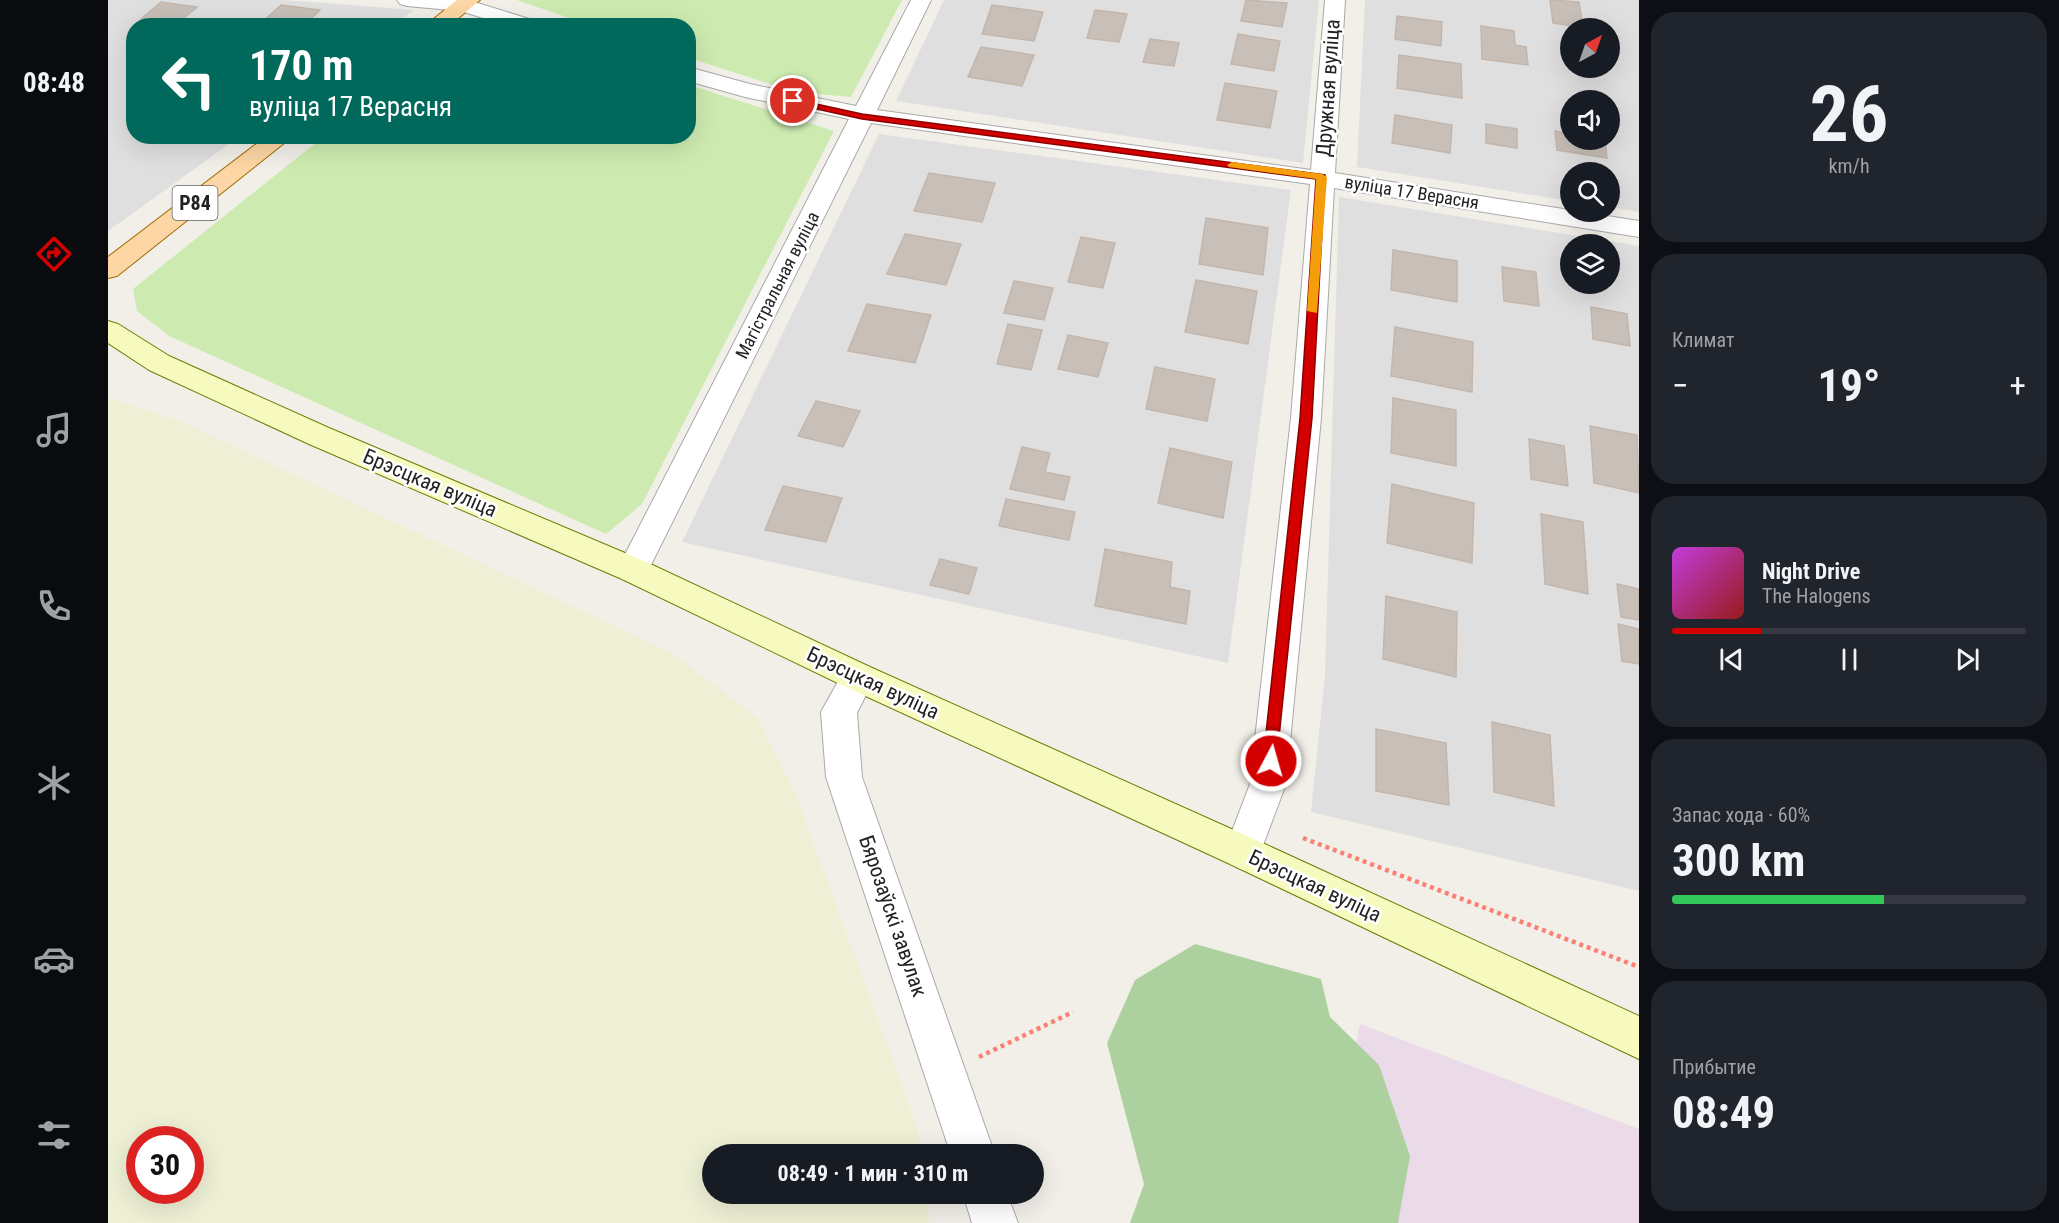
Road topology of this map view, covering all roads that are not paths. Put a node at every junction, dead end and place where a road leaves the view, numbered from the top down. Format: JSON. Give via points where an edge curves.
{"nodes":[{"id":1,"x":407,"y":0,"type":"edge"},
{"id":2,"x":921,"y":0,"type":"edge"},
{"id":3,"x":1335,"y":0,"type":"edge"},
{"id":4,"x":467,"y":2,"type":"edge"},
{"id":5,"x":446,"y":18,"type":"edge"},
{"id":6,"x":510,"y":18,"type":"edge"},
{"id":7,"x":696,"y":76,"type":"edge"},
{"id":8,"x":862,"y":116,"type":"junction"},
{"id":9,"x":272,"y":144,"type":"edge"},
{"id":10,"x":1322,"y":177,"type":"junction"},
{"id":11,"x":1639,"y":229,"type":"edge"},
{"id":12,"x":108,"y":270,"type":"edge"},
{"id":13,"x":108,"y":330,"type":"edge"},
{"id":14,"x":633,"y":570,"type":"junction"},
{"id":15,"x":858,"y":677,"type":"junction"},
{"id":16,"x":1249,"y":836,"type":"junction"},
{"id":17,"x":1639,"y":1038,"type":"edge"},
{"id":18,"x":970,"y":1144,"type":"edge"},
{"id":19,"x":989,"y":1204,"type":"edge"},
{"id":20,"x":995,"y":1223,"type":"edge"}],
"edges":[{"from":1,"to":4,"type":"street"},
{"from":2,"to":8,"type":"street","name":"Магістральная вуліца"},
{"from":3,"to":10,"type":"street","name":"Дружная вуліца"},
{"from":4,"to":5,"type":"main road"},
{"from":4,"to":6,"type":"street"},
{"from":7,"to":8,"type":"street","name":"вуліца 17 Верасня","via":[[746,92]]},
{"from":8,"to":10,"type":"street","name":"вуліца 17 Верасня"},
{"from":8,"to":14,"type":"street","name":"Магістральная вуліца"},
{"from":9,"to":12,"type":"main road","number":"Р84"},
{"from":10,"to":11,"type":"street","name":"вуліца 17 Верасня"},
{"from":10,"to":16,"type":"street","name":"Дружная вуліца","via":[[1301,465],[1268,784]]},
{"from":13,"to":14,"type":"street","name":"Брэсцкая вуліца","via":[[159,363]]},
{"from":14,"to":15,"type":"street","name":"Брэсцкая вуліца"},
{"from":15,"to":16,"type":"street","name":"Брэсцкая вуліца"},
{"from":15,"to":18,"type":"street","name":"Бярозаўскі завулак","via":[[839,712],[844,777]]},
{"from":16,"to":17,"type":"street","name":"Брэсцкая вуліца"},
{"from":19,"to":20,"type":"street"}]}
